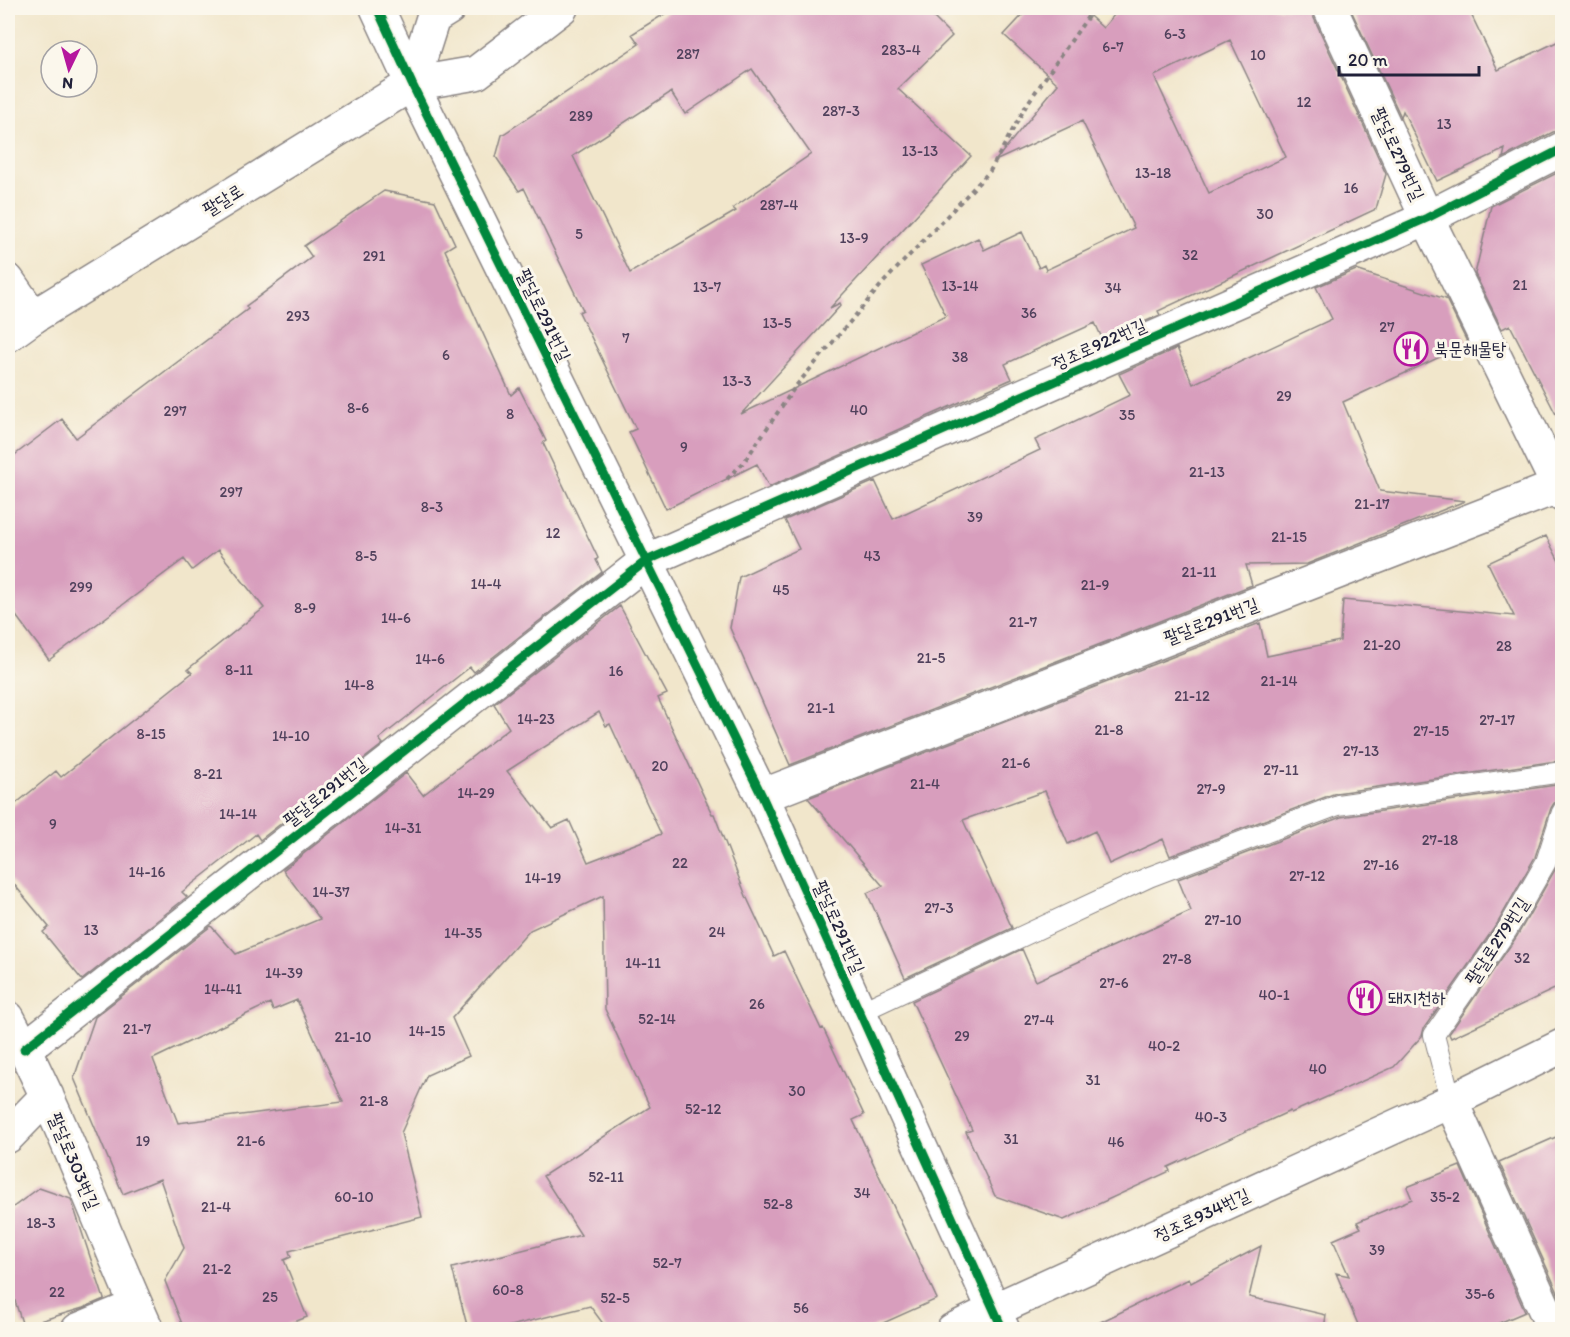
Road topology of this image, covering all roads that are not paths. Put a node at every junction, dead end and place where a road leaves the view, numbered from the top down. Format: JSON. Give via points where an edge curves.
{"nodes":[{"id":1,"x":377,"y":8,"type":"edge"},
{"id":2,"x":448,"y":8,"type":"edge"},
{"id":3,"x":561,"y":8,"type":"edge"},
{"id":4,"x":1330,"y":8,"type":"edge"},
{"id":5,"x":412,"y":84,"type":"junction"},
{"id":6,"x":1563,"y":149,"type":"edge"},
{"id":7,"x":1427,"y":218,"type":"junction"},
{"id":8,"x":8,"y":281,"type":"edge"},
{"id":9,"x":20,"y":326,"type":"edge"},
{"id":10,"x":1561,"y":490,"type":"edge"},
{"id":11,"x":646,"y":561,"type":"junction"},
{"id":12,"x":1563,"y":772,"type":"edge"},
{"id":13,"x":762,"y":796,"type":"junction"},
{"id":14,"x":1563,"y":812,"type":"edge"},
{"id":15,"x":860,"y":1012,"type":"junction"},
{"id":16,"x":8,"y":1018,"type":"edge"},
{"id":17,"x":1563,"y":1046,"type":"edge"},
{"id":18,"x":24,"y":1049,"type":"junction"},
{"id":19,"x":46,"y":1095,"type":"junction"},
{"id":20,"x":1451,"y":1101,"type":"junction"},
{"id":21,"x":8,"y":1136,"type":"edge"},
{"id":22,"x":142,"y":1318,"type":"edge"},
{"id":23,"x":999,"y":1320,"type":"edge"},
{"id":24,"x":78,"y":1329,"type":"edge"},
{"id":25,"x":953,"y":1329,"type":"edge"},
{"id":26,"x":1554,"y":1329,"type":"edge"}],
"edges":[{"from":1,"to":5,"type":"street","name":"팔달로291번길"},
{"from":2,"to":5,"type":"street","via":[[433,18]]},
{"from":3,"to":5,"type":"street","name":"팔달로","via":[[476,73]]},
{"from":4,"to":7,"type":"street","name":"팔달로279번길"},
{"from":5,"to":9,"type":"street","name":"팔달로"},
{"from":5,"to":11,"type":"street","name":"팔달로291번길"},
{"from":6,"to":7,"type":"street","name":"정조로922번길"},
{"from":7,"to":10,"type":"street","name":"팔달로279번길"},
{"from":7,"to":11,"type":"street","name":"정조로922번길"},
{"from":8,"to":9,"type":"street","name":"팔달로"},
{"from":10,"to":13,"type":"street","name":"팔달로291번길"},
{"from":11,"to":13,"type":"street","name":"팔달로291번길"},
{"from":11,"to":18,"type":"street","name":"팔달로291번길"},
{"from":12,"to":15,"type":"lane","via":[[1338,805],[1149,877]]},
{"from":13,"to":15,"type":"street","name":"팔달로291번길"},
{"from":14,"to":20,"type":"lane","name":"팔달로279번길","via":[[1546,862],[1507,930],[1434,1035]]},
{"from":15,"to":23,"type":"street","name":"팔달로291번길"},
{"from":16,"to":18,"type":"street","name":"팔달로303번길"},
{"from":17,"to":20,"type":"street","name":"정조로934번길"},
{"from":18,"to":19,"type":"street","name":"팔달로303번길"},
{"from":19,"to":21,"type":"street"},
{"from":19,"to":22,"type":"street","name":"팔달로303번길"},
{"from":20,"to":23,"type":"street","name":"정조로934번길"},
{"from":20,"to":26,"type":"street"},
{"from":22,"to":24,"type":"street","name":"팔달로303번길"},
{"from":23,"to":25,"type":"street","name":"정조로934번길"}]}
